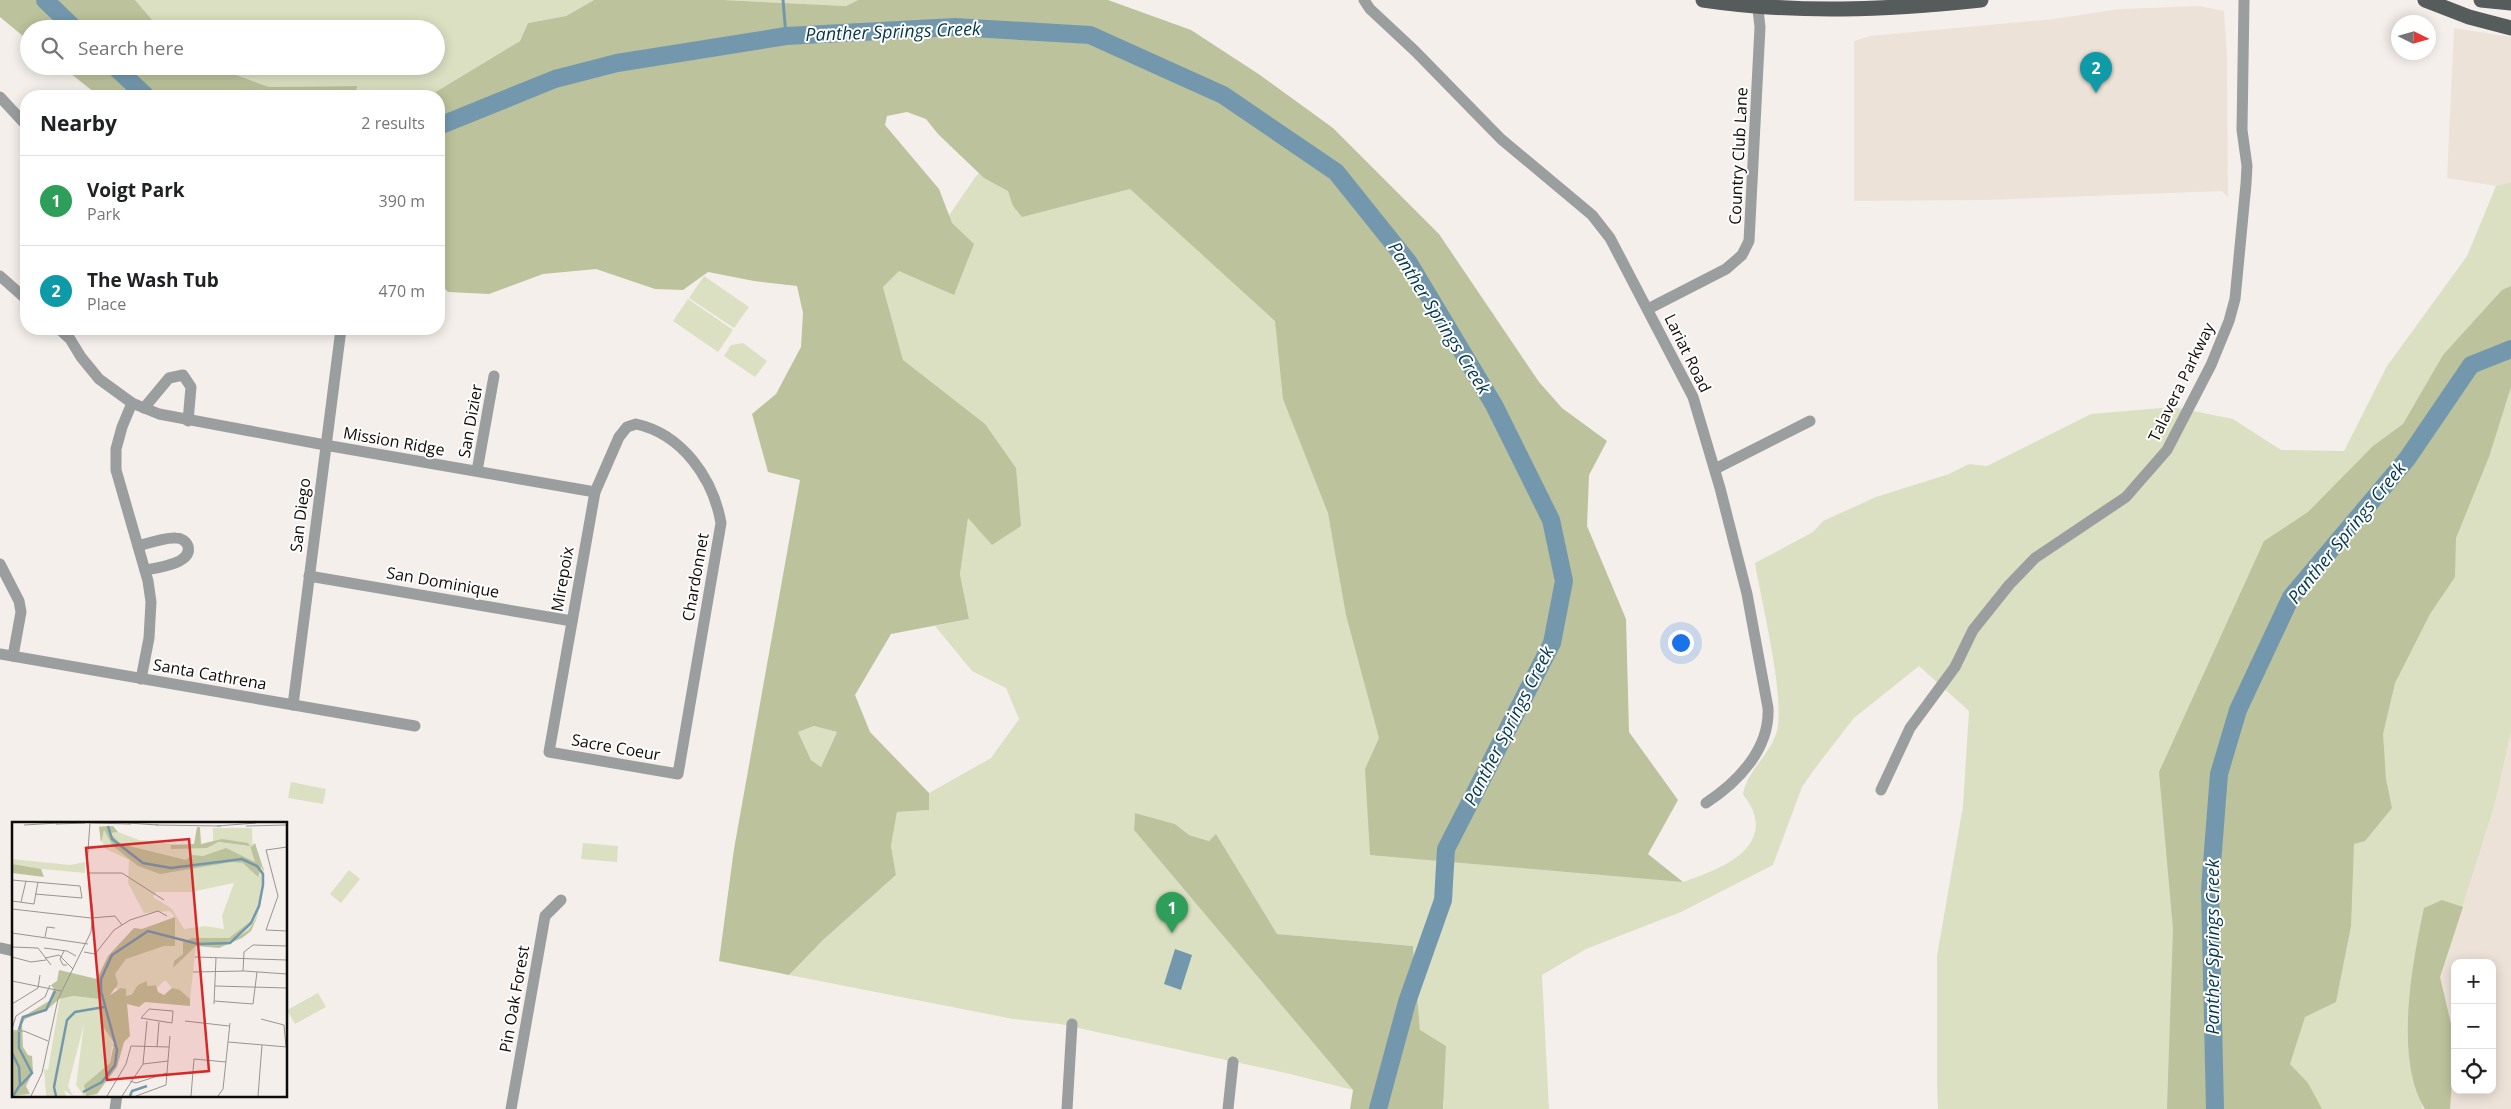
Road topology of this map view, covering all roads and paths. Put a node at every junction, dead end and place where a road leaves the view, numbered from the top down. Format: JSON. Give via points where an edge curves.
{"nodes":[{"id":1,"x":1364,"y":0,"type":"edge"},
{"id":2,"x":1703,"y":0,"type":"edge"},
{"id":3,"x":1981,"y":0,"type":"edge"},
{"id":4,"x":2244,"y":0,"type":"edge"},
{"id":5,"x":2425,"y":0,"type":"edge"},
{"id":6,"x":2481,"y":0,"type":"edge"},
{"id":7,"x":2511,"y":3,"type":"edge"},
{"id":8,"x":1758,"y":4,"type":"edge"},
{"id":9,"x":2511,"y":18,"type":"edge"},
{"id":10,"x":2504,"y":26,"type":"edge"},
{"id":11,"x":0,"y":97,"type":"edge"},
{"id":12,"x":20,"y":119,"type":"edge"},
{"id":13,"x":0,"y":276,"type":"edge"},
{"id":14,"x":20,"y":293,"type":"edge"},
{"id":15,"x":1648,"y":309,"type":"junction"},
{"id":16,"x":66,"y":335,"type":"edge"},
{"id":17,"x":340,"y":335,"type":"edge"},
{"id":18,"x":494,"y":376,"type":"dead end"},
{"id":19,"x":132,"y":403,"type":"junction"},
{"id":20,"x":144,"y":408,"type":"junction"},
{"id":21,"x":188,"y":420,"type":"junction"},
{"id":22,"x":1810,"y":421,"type":"dead end"},
{"id":23,"x":636,"y":424,"type":"joint"},
{"id":24,"x":325,"y":446,"type":"junction"},
{"id":25,"x":1715,"y":469,"type":"junction"},
{"id":26,"x":477,"y":472,"type":"junction"},
{"id":27,"x":595,"y":492,"type":"junction"},
{"id":28,"x":138,"y":546,"type":"junction"},
{"id":29,"x":0,"y":564,"type":"edge"},
{"id":30,"x":145,"y":570,"type":"junction"},
{"id":31,"x":308,"y":576,"type":"junction"},
{"id":32,"x":572,"y":621,"type":"junction"},
{"id":33,"x":0,"y":654,"type":"edge"},
{"id":34,"x":13,"y":656,"type":"junction"},
{"id":35,"x":141,"y":678,"type":"junction"},
{"id":36,"x":294,"y":705,"type":"junction"},
{"id":37,"x":415,"y":726,"type":"dead end"},
{"id":38,"x":549,"y":752,"type":"joint"},
{"id":39,"x":678,"y":774,"type":"joint"},
{"id":40,"x":1882,"y":790,"type":"dead end"},
{"id":41,"x":1706,"y":803,"type":"dead end"},
{"id":42,"x":561,"y":900,"type":"dead end"},
{"id":43,"x":1072,"y":1024,"type":"dead end"},
{"id":44,"x":1232,"y":1062,"type":"dead end"},
{"id":45,"x":117,"y":1096,"type":"edge"},
{"id":46,"x":115,"y":1109,"type":"edge"},
{"id":47,"x":511,"y":1109,"type":"edge"},
{"id":48,"x":1067,"y":1109,"type":"edge"},
{"id":49,"x":1228,"y":1109,"type":"edge"}],
"edges":[{"from":1,"to":15,"type":"street","name":"Lariat Road","via":[[1370,10],[1501,139],[1599,222]]},
{"from":2,"to":8,"type":"main road"},
{"from":3,"to":8,"type":"main road","via":[[1844,10]]},
{"from":4,"to":40,"type":"street","name":"Talavera Parkway","via":[[2242,130],[2246,184],[2235,299],[2211,365],[2167,450],[2126,497],[2035,558],[1973,630],[1955,667],[1910,728]]},
{"from":5,"to":10,"type":"main road"},
{"from":6,"to":7,"type":"main road"},
{"from":8,"to":15,"type":"street","name":"Country Club Lane","via":[[1749,241],[1742,255],[1726,269]]},
{"from":9,"to":10,"type":"main road"},
{"from":11,"to":12,"type":"street"},
{"from":13,"to":14,"type":"street"},
{"from":15,"to":25,"type":"street","name":"Lariat Road","via":[[1686,380]]},
{"from":16,"to":19,"type":"street","name":"Mission Ridge","via":[[99,379]]},
{"from":17,"to":24,"type":"street","name":"San Diego"},
{"from":18,"to":26,"type":"street","name":"San Dizier"},
{"from":19,"to":20,"type":"street","name":"Mission Ridge"},
{"from":19,"to":28,"type":"street","via":[[116,450],[116,470]]},
{"from":20,"to":21,"type":"street","name":"Mission Ridge"},
{"from":20,"to":21,"type":"street","via":[[169,378],[183,375],[191,387]]},
{"from":21,"to":24,"type":"street","name":"Mission Ridge"},
{"from":22,"to":25,"type":"street"},
{"from":23,"to":27,"type":"street","name":"Mirepoix","via":[[627,427],[619,437]]},
{"from":23,"to":39,"type":"street","name":"Chardonnet","via":[[653,428],[687,452],[713,494],[721,523]]},
{"from":24,"to":26,"type":"street","name":"Mission Ridge"},
{"from":24,"to":31,"type":"street","name":"San Diego"},
{"from":25,"to":41,"type":"street","name":"Lariat Road","via":[[1747,594],[1768,715],[1764,740],[1756,753],[1732,784]]},
{"from":26,"to":27,"type":"street","name":"Mission Ridge"},
{"from":27,"to":32,"type":"street","name":"Mirepoix"},
{"from":28,"to":30,"type":"street"},
{"from":28,"to":30,"type":"street","via":[[174,538],[182,539],[187,545],[186,558],[180,562]]},
{"from":29,"to":34,"type":"street","via":[[19,601],[21,612]]},
{"from":30,"to":35,"type":"street","via":[[151,602],[149,638]]},
{"from":31,"to":32,"type":"street","name":"San Dominique"},
{"from":31,"to":36,"type":"street","name":"San Diego"},
{"from":32,"to":38,"type":"street","name":"Mirepoix"},
{"from":33,"to":34,"type":"street","name":"Santa Cathrena"},
{"from":34,"to":35,"type":"street","name":"Santa Cathrena"},
{"from":35,"to":36,"type":"street","name":"Santa Cathrena"},
{"from":36,"to":37,"type":"street","name":"Santa Cathrena"},
{"from":38,"to":39,"type":"street","name":"Sacre Coeur"},
{"from":42,"to":47,"type":"street","name":"Pin Oak Forest","via":[[545,916]]},
{"from":43,"to":48,"type":"street"},
{"from":44,"to":49,"type":"street"},
{"from":45,"to":46,"type":"street"}]}
